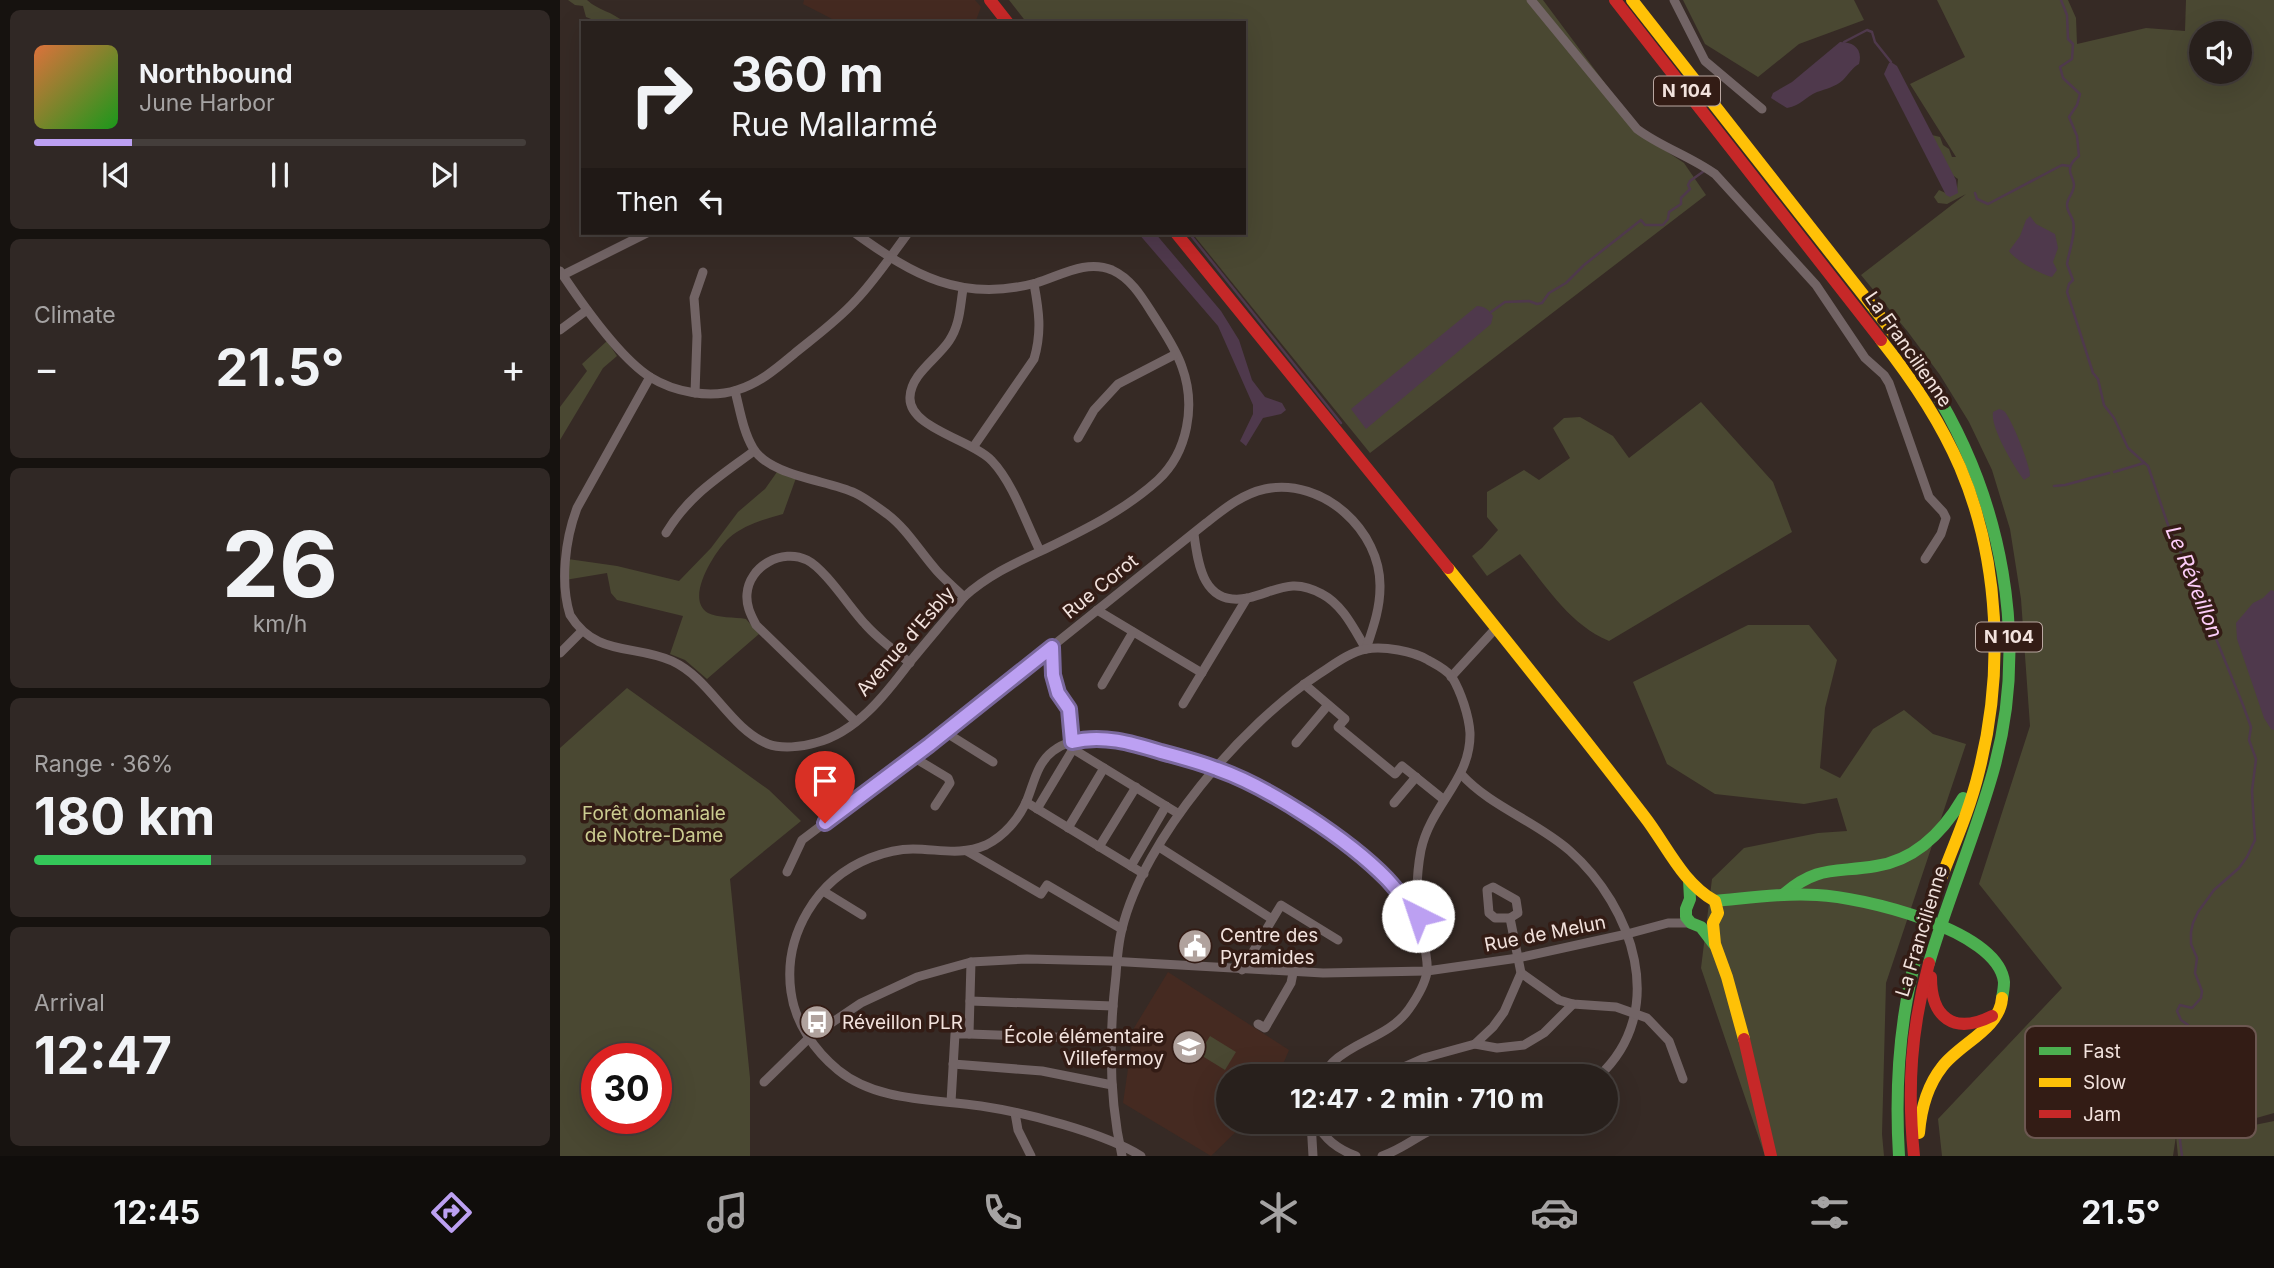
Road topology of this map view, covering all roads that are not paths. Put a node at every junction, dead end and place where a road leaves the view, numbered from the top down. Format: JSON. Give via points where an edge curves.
{"nodes":[{"id":1,"x":990,"y":0,"type":"edge"},
{"id":2,"x":1531,"y":0,"type":"edge"},
{"id":3,"x":1615,"y":0,"type":"edge"},
{"id":4,"x":1633,"y":0,"type":"edge"},
{"id":5,"x":1674,"y":0,"type":"edge"},
{"id":6,"x":1007,"y":21,"type":"edge"},
{"id":7,"x":1762,"y":109,"type":"dead end"},
{"id":8,"x":644,"y":235,"type":"edge"},
{"id":9,"x":858,"y":235,"type":"edge"},
{"id":10,"x":907,"y":235,"type":"edge"},
{"id":11,"x":1178,"y":235,"type":"edge"},
{"id":12,"x":890,"y":258,"type":"junction"},
{"id":13,"x":703,"y":272,"type":"dead end"},
{"id":14,"x":561,"y":273,"type":"edge"},
{"id":15,"x":1034,"y":284,"type":"junction"},
{"id":16,"x":963,"y":289,"type":"junction"},
{"id":17,"x":587,"y":310,"type":"junction"},
{"id":18,"x":560,"y":330,"type":"edge"},
{"id":19,"x":1176,"y":354,"type":"junction"},
{"id":20,"x":650,"y":377,"type":"junction"},
{"id":21,"x":735,"y":391,"type":"junction"},
{"id":22,"x":695,"y":393,"type":"junction"},
{"id":23,"x":1078,"y":438,"type":"dead end"},
{"id":24,"x":974,"y":446,"type":"junction"},
{"id":25,"x":754,"y":451,"type":"junction"},
{"id":26,"x":666,"y":533,"type":"dead end"},
{"id":27,"x":1194,"y":534,"type":"junction"},
{"id":28,"x":1040,"y":551,"type":"junction"},
{"id":29,"x":1925,"y":559,"type":"dead end"},
{"id":30,"x":964,"y":597,"type":"junction"},
{"id":31,"x":1247,"y":598,"type":"junction"},
{"id":32,"x":1097,"y":610,"type":"junction"},
{"id":33,"x":1496,"y":628,"type":"junction"},
{"id":34,"x":582,"y":631,"type":"junction"},
{"id":35,"x":1133,"y":632,"type":"junction"},
{"id":36,"x":1052,"y":647,"type":"junction"},
{"id":37,"x":1366,"y":649,"type":"junction"},
{"id":38,"x":560,"y":653,"type":"edge"},
{"id":39,"x":910,"y":663,"type":"junction"},
{"id":40,"x":1202,"y":673,"type":"junction"},
{"id":41,"x":1451,"y":677,"type":"junction"},
{"id":42,"x":1304,"y":684,"type":"junction"},
{"id":43,"x":1102,"y":685,"type":"dead end"},
{"id":44,"x":1183,"y":704,"type":"dead end"},
{"id":45,"x":1328,"y":705,"type":"junction"},
{"id":46,"x":855,"y":721,"type":"junction"},
{"id":47,"x":945,"y":732,"type":"junction"},
{"id":48,"x":1296,"y":743,"type":"dead end"},
{"id":49,"x":1072,"y":746,"type":"junction"},
{"id":50,"x":1982,"y":751,"type":"junction"},
{"id":51,"x":913,"y":757,"type":"junction"},
{"id":52,"x":993,"y":762,"type":"dead end"},
{"id":53,"x":1104,"y":768,"type":"junction"},
{"id":54,"x":1214,"y":768,"type":"junction"},
{"id":55,"x":1461,"y":774,"type":"junction"},
{"id":56,"x":1416,"y":777,"type":"junction"},
{"id":57,"x":1136,"y":788,"type":"junction"},
{"id":58,"x":1443,"y":799,"type":"junction"},
{"id":59,"x":1027,"y":802,"type":"junction"},
{"id":60,"x":1394,"y":803,"type":"dead end"},
{"id":61,"x":935,"y":806,"type":"dead end"},
{"id":62,"x":1166,"y":806,"type":"junction"},
{"id":63,"x":1037,"y":809,"type":"junction"},
{"id":64,"x":1179,"y":814,"type":"junction"},
{"id":65,"x":1068,"y":828,"type":"junction"},
{"id":66,"x":1099,"y":847,"type":"junction"},
{"id":67,"x":1158,"y":847,"type":"junction"},
{"id":68,"x":967,"y":852,"type":"junction"},
{"id":69,"x":1131,"y":866,"type":"junction"},
{"id":70,"x":787,"y":872,"type":"dead end"},
{"id":71,"x":1144,"y":874,"type":"junction"},
{"id":72,"x":822,"y":891,"type":"junction"},
{"id":73,"x":1784,"y":894,"type":"junction"},
{"id":74,"x":1693,"y":901,"type":"junction"},
{"id":75,"x":862,"y":915,"type":"dead end"},
{"id":76,"x":1418,"y":916,"type":"junction"},
{"id":77,"x":1708,"y":917,"type":"junction"},
{"id":78,"x":1510,"y":918,"type":"dead end"},
{"id":79,"x":1272,"y":919,"type":"junction"},
{"id":80,"x":1668,"y":923,"type":"junction"},
{"id":81,"x":1940,"y":923,"type":"junction"},
{"id":82,"x":1122,"y":929,"type":"junction"},
{"id":83,"x":1627,"y":934,"type":"junction"},
{"id":84,"x":1338,"y":940,"type":"dead end"},
{"id":85,"x":1518,"y":958,"type":"junction"},
{"id":86,"x":1117,"y":961,"type":"junction"},
{"id":87,"x":971,"y":962,"type":"junction"},
{"id":88,"x":1242,"y":970,"type":"junction"},
{"id":89,"x":1427,"y":971,"type":"junction"},
{"id":90,"x":1293,"y":973,"type":"junction"},
{"id":91,"x":1521,"y":973,"type":"junction"},
{"id":92,"x":970,"y":1001,"type":"junction"},
{"id":93,"x":2003,"y":1003,"type":"junction"},
{"id":94,"x":1573,"y":1004,"type":"junction"},
{"id":95,"x":1113,"y":1006,"type":"junction"},
{"id":96,"x":1634,"y":1014,"type":"junction"},
{"id":97,"x":1258,"y":1024,"type":"dead end"},
{"id":98,"x":970,"y":1034,"type":"junction"},
{"id":99,"x":809,"y":1038,"type":"junction"},
{"id":100,"x":1112,"y":1039,"type":"junction"},
{"id":101,"x":1475,"y":1044,"type":"junction"},
{"id":102,"x":953,"y":1064,"type":"junction"},
{"id":103,"x":1332,"y":1064,"type":"edge"},
{"id":104,"x":1410,"y":1064,"type":"edge"},
{"id":105,"x":1609,"y":1064,"type":"edge"},
{"id":106,"x":1683,"y":1079,"type":"dead end"},
{"id":107,"x":764,"y":1082,"type":"dead end"},
{"id":108,"x":1112,"y":1086,"type":"junction"},
{"id":109,"x":951,"y":1102,"type":"junction"},
{"id":110,"x":1015,"y":1114,"type":"junction"},
{"id":111,"x":1313,"y":1134,"type":"edge"},
{"id":112,"x":1322,"y":1134,"type":"edge"},
{"id":113,"x":1421,"y":1134,"type":"edge"},
{"id":114,"x":1119,"y":1144,"type":"junction"},
{"id":115,"x":1031,"y":1156,"type":"edge"},
{"id":116,"x":1122,"y":1156,"type":"edge"},
{"id":117,"x":1141,"y":1156,"type":"edge"},
{"id":118,"x":1313,"y":1156,"type":"edge"},
{"id":119,"x":1356,"y":1156,"type":"edge"},
{"id":120,"x":1382,"y":1156,"type":"edge"},
{"id":121,"x":1771,"y":1156,"type":"edge"},
{"id":122,"x":1899,"y":1156,"type":"edge"},
{"id":123,"x":1915,"y":1156,"type":"edge"}],
"edges":[{"from":1,"to":6,"type":"main road"},
{"from":2,"to":29,"type":"street","via":[[1637,129],[1715,174],[1816,285],[1865,358],[1884,374],[1929,497],[1946,518]]},
{"from":3,"to":50,"type":"main road","name":"La Francilienne","number":"N 104","via":[[1905,369],[1952,451],[1974,508],[1993,596],[1994,682]]},
{"from":4,"to":81,"type":"main road","name":"La Francilienne","number":"N 104","via":[[1916,362],[1951,417],[1987,504],[2006,595],[2005,713],[1982,810]]},
{"from":5,"to":7,"type":"street","via":[[1705,61]]},
{"from":8,"to":14,"type":"street"},
{"from":9,"to":12,"type":"street","name":"Avenue d'Esbly"},
{"from":10,"to":12,"type":"street"},
{"from":11,"to":33,"type":"main road"},
{"from":12,"to":16,"type":"street","name":"Avenue d'Esbly","via":[[935,282]]},
{"from":12,"to":21,"type":"street","via":[[855,301],[820,333],[765,377]]},
{"from":13,"to":22,"type":"street","via":[[694,298]]},
{"from":14,"to":17,"type":"street"},
{"from":15,"to":16,"type":"street","name":"Avenue d'Esbly"},
{"from":15,"to":19,"type":"street","name":"Avenue d'Esbly","via":[[1090,266],[1113,271],[1142,296]]},
{"from":15,"to":24,"type":"street","via":[[1041,321],[1034,359]]},
{"from":16,"to":24,"type":"street","via":[[958,325],[916,378],[909,400],[923,422]]},
{"from":17,"to":18,"type":"street"},
{"from":17,"to":20,"type":"street"},
{"from":19,"to":23,"type":"street","via":[[1118,384],[1094,410]]},
{"from":19,"to":28,"type":"street","name":"Avenue d'Esbly","via":[[1188,387],[1189,419],[1179,450],[1160,478],[1106,518]]},
{"from":20,"to":22,"type":"street"},
{"from":20,"to":34,"type":"street","via":[[568,531],[562,596]]},
{"from":21,"to":22,"type":"street"},
{"from":21,"to":25,"type":"street"},
{"from":24,"to":28,"type":"street","via":[[1004,477]]},
{"from":25,"to":26,"type":"street","via":[[694,496]]},
{"from":25,"to":30,"type":"street","via":[[787,471],[858,494],[890,516]]},
{"from":27,"to":31,"type":"street","via":[[1203,580],[1217,593]]},
{"from":27,"to":32,"type":"street","name":"Rue Corot"},
{"from":27,"to":37,"type":"street","name":"Rue Corot","via":[[1224,509],[1267,489],[1296,490],[1328,500],[1364,533],[1378,566],[1379,608]]},
{"from":28,"to":30,"type":"street","name":"Avenue d'Esbly","via":[[1001,569]]},
{"from":30,"to":39,"type":"street","name":"Avenue d'Esbly"},
{"from":31,"to":37,"type":"street","via":[[1285,586],[1322,594],[1338,606]]},
{"from":31,"to":40,"type":"street"},
{"from":32,"to":35,"type":"street"},
{"from":32,"to":36,"type":"street","name":"Rue Corot"},
{"from":33,"to":41,"type":"street"},
{"from":33,"to":74,"type":"main road","via":[[1647,819],[1689,880]]},
{"from":34,"to":38,"type":"street"},
{"from":34,"to":46,"type":"street","name":"Avenue d'Esbly","via":[[605,645],[652,655],[689,671],[747,730],[769,744],[816,743]]},
{"from":35,"to":40,"type":"street"},
{"from":35,"to":43,"type":"street"},
{"from":36,"to":47,"type":"street","name":"Rue Corot"},
{"from":36,"to":49,"type":"street","via":[[1053,675],[1069,709]]},
{"from":37,"to":41,"type":"street","via":[[1408,651]]},
{"from":37,"to":42,"type":"street"},
{"from":39,"to":46,"type":"street","name":"Avenue d'Esbly"},
{"from":39,"to":46,"type":"street","via":[[866,626],[810,561],[782,556],[758,570],[747,595],[756,625]]},
{"from":40,"to":44,"type":"street"},
{"from":41,"to":55,"type":"street","via":[[1470,729],[1469,754]]},
{"from":42,"to":45,"type":"street"},
{"from":42,"to":54,"type":"street"},
{"from":45,"to":48,"type":"street"},
{"from":45,"to":56,"type":"street","via":[[1345,719],[1338,727],[1395,774],[1402,766]]},
{"from":47,"to":51,"type":"street","name":"Rue Corot"},
{"from":47,"to":52,"type":"street"},
{"from":49,"to":53,"type":"street"},
{"from":49,"to":54,"type":"street","via":[[1101,738]]},
{"from":49,"to":59,"type":"street","via":[[1053,751],[1042,762]]},
{"from":49,"to":63,"type":"street"},
{"from":50,"to":73,"type":"main road","via":[[1956,811],[1919,849],[1893,862],[1814,872]]},
{"from":50,"to":122,"type":"main road","name":"La Francilienne","number":"N 104","via":[[1909,983],[1896,1085]]},
{"from":51,"to":61,"type":"street","via":[[948,778],[950,783]]},
{"from":51,"to":70,"type":"street","name":"Rue Corot","via":[[802,839]]},
{"from":53,"to":57,"type":"street"},
{"from":53,"to":65,"type":"street"},
{"from":54,"to":64,"type":"street"},
{"from":54,"to":76,"type":"street","via":[[1254,785],[1339,839],[1386,879]]},
{"from":55,"to":58,"type":"street"},
{"from":55,"to":83,"type":"street","via":[[1475,789],[1570,851],[1608,895]]},
{"from":56,"to":58,"type":"street"},
{"from":56,"to":60,"type":"street"},
{"from":57,"to":62,"type":"street"},
{"from":57,"to":66,"type":"street"},
{"from":58,"to":76,"type":"street","via":[[1421,850]]},
{"from":59,"to":63,"type":"street"},
{"from":59,"to":68,"type":"street","via":[[1000,837]]},
{"from":62,"to":64,"type":"street"},
{"from":62,"to":69,"type":"street"},
{"from":63,"to":65,"type":"street"},
{"from":64,"to":67,"type":"street"},
{"from":65,"to":66,"type":"street"},
{"from":66,"to":69,"type":"street"},
{"from":67,"to":71,"type":"street"},
{"from":67,"to":79,"type":"street"},
{"from":68,"to":72,"type":"street","via":[[912,849],[881,854],[836,877]]},
{"from":68,"to":82,"type":"street","via":[[1041,894],[1046,885]]},
{"from":69,"to":71,"type":"street"},
{"from":71,"to":82,"type":"street"},
{"from":72,"to":75,"type":"street"},
{"from":72,"to":99,"type":"street","via":[[800,925],[790,977],[791,995]]},
{"from":73,"to":77,"type":"main road","via":[[1735,899]]},
{"from":73,"to":93,"type":"main road","via":[[1851,898],[1901,911],[1958,935],[1998,965],[2006,985]]},
{"from":74,"to":77,"type":"main road"},
{"from":74,"to":77,"type":"main road","via":[[1686,917]]},
{"from":74,"to":80,"type":"street","name":"Rue de Melun"},
{"from":76,"to":89,"type":"street"},
{"from":77,"to":80,"type":"street","name":"Rue de Melun"},
{"from":77,"to":121,"type":"main road","via":[[1749,1058]]},
{"from":78,"to":85,"type":"street"},
{"from":79,"to":84,"type":"street","via":[[1280,905]]},
{"from":79,"to":88,"type":"street"},
{"from":80,"to":83,"type":"street","name":"Rue de Melun"},
{"from":81,"to":93,"type":"main road","via":[[1930,988],[1938,1011],[1953,1023],[1974,1025]]},
{"from":81,"to":123,"type":"main road","name":"La Francilienne","number":"N 104","via":[[1922,985],[1913,1045],[1910,1128]]},
{"from":82,"to":86,"type":"street"},
{"from":83,"to":85,"type":"street","name":"Rue de Melun"},
{"from":83,"to":96,"type":"street","via":[[1637,972]]},
{"from":85,"to":89,"type":"street","name":"Rue de Melun"},
{"from":85,"to":91,"type":"street"},
{"from":86,"to":87,"type":"street","name":"Rue de Melun"},
{"from":86,"to":88,"type":"street","name":"Rue de Melun"},
{"from":86,"to":95,"type":"street"},
{"from":87,"to":92,"type":"street"},
{"from":87,"to":99,"type":"street","name":"Rue de Melun","via":[[917,977],[861,1003]]},
{"from":88,"to":90,"type":"street","name":"Rue de Melun"},
{"from":89,"to":90,"type":"street","name":"Rue de Melun"},
{"from":89,"to":103,"type":"street","via":[[1419,993],[1394,1026]]},
{"from":90,"to":97,"type":"street","via":[[1265,1028]]},
{"from":91,"to":94,"type":"street","via":[[1545,992]]},
{"from":91,"to":101,"type":"street","via":[[1504,1012]]},
{"from":92,"to":95,"type":"street"},
{"from":92,"to":98,"type":"street"},
{"from":93,"to":123,"type":"main road","via":[[1991,1024],[1939,1070],[1922,1107]]},
{"from":94,"to":96,"type":"street","via":[[1602,1004]]},
{"from":94,"to":101,"type":"street","via":[[1544,1033],[1524,1045],[1497,1048]]},
{"from":95,"to":100,"type":"street"},
{"from":96,"to":105,"type":"street","via":[[1625,1041]]},
{"from":96,"to":106,"type":"street","via":[[1647,1018],[1669,1041]]},
{"from":98,"to":100,"type":"street"},
{"from":98,"to":102,"type":"street","via":[[955,1034]]},
{"from":99,"to":107,"type":"street","name":"Rue de Melun"},
{"from":99,"to":109,"type":"street","via":[[840,1071],[860,1084],[894,1095]]},
{"from":100,"to":108,"type":"street"},
{"from":101,"to":104,"type":"street"},
{"from":102,"to":108,"type":"street","via":[[1042,1071]]},
{"from":102,"to":109,"type":"street"},
{"from":108,"to":114,"type":"street"},
{"from":109,"to":110,"type":"street"},
{"from":110,"to":114,"type":"street"},
{"from":110,"to":115,"type":"street"},
{"from":111,"to":118,"type":"street"},
{"from":112,"to":119,"type":"street","via":[[1334,1146]]},
{"from":113,"to":120,"type":"street"},
{"from":114,"to":116,"type":"street"},
{"from":114,"to":117,"type":"street"}]}
